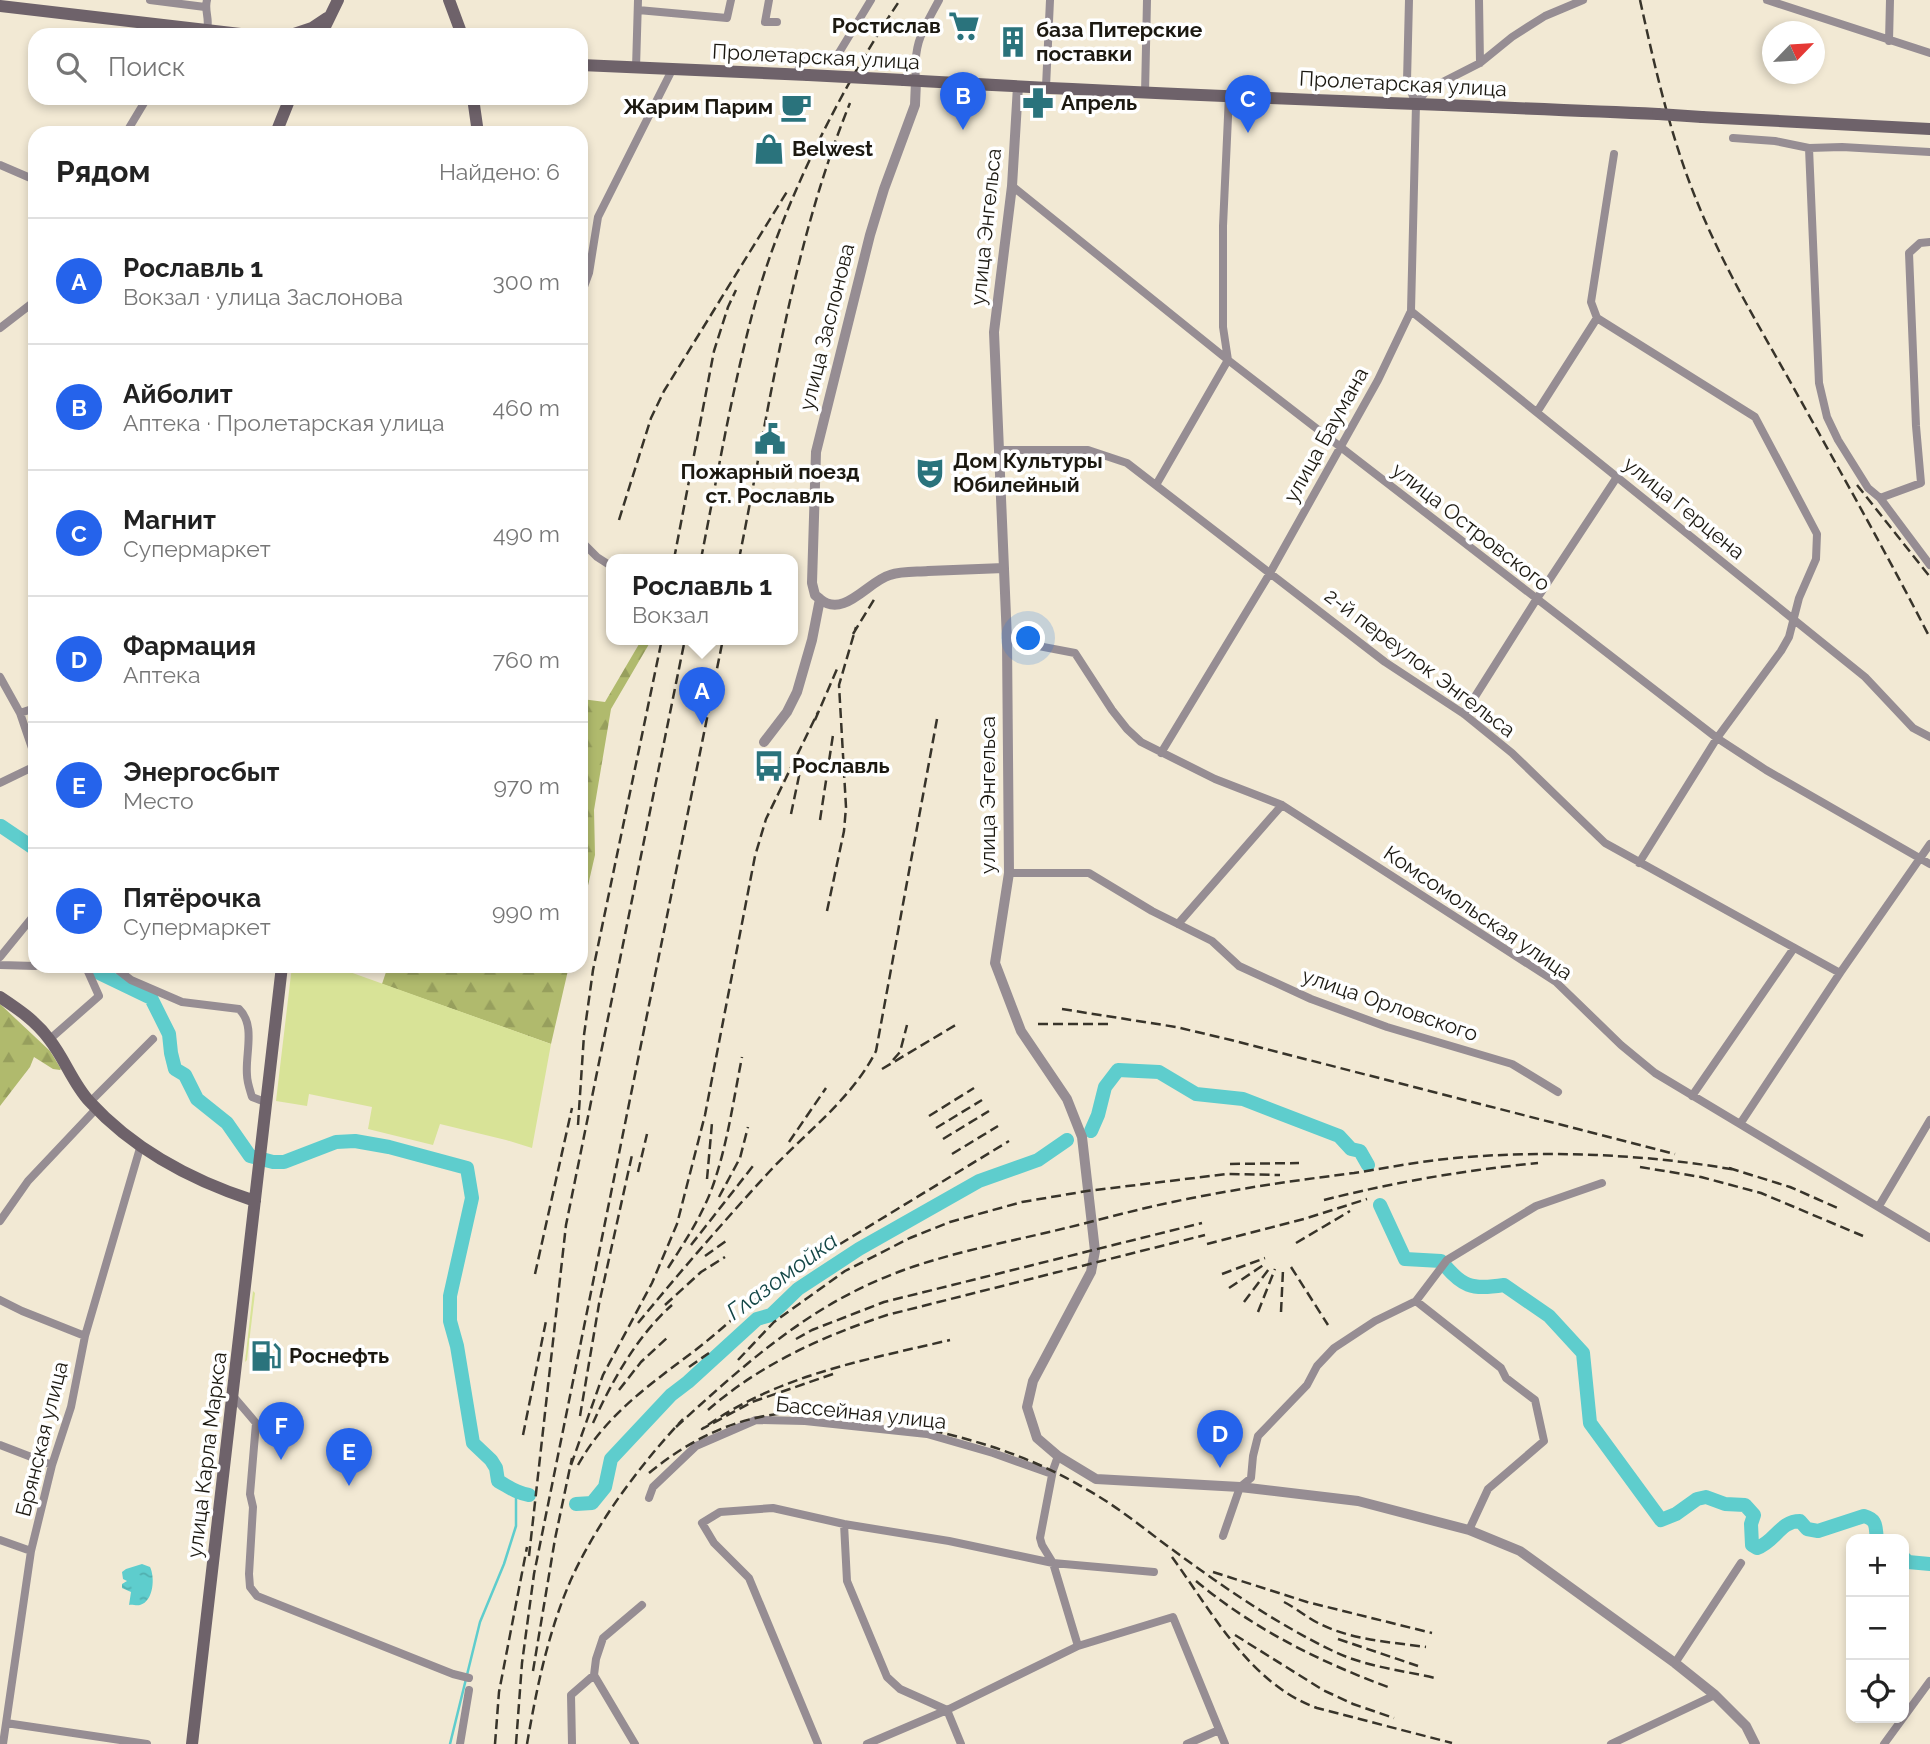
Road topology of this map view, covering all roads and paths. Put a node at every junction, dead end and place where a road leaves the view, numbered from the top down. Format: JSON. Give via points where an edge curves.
{"nodes":[{"id":1,"x":150,"y":0,"type":"edge"},
{"id":2,"x":338,"y":0,"type":"edge"},
{"id":3,"x":449,"y":0,"type":"edge"},
{"id":4,"x":638,"y":0,"type":"edge"},
{"id":5,"x":731,"y":0,"type":"edge"},
{"id":6,"x":769,"y":0,"type":"edge"},
{"id":7,"x":871,"y":0,"type":"edge"},
{"id":8,"x":939,"y":0,"type":"edge"},
{"id":9,"x":1050,"y":0,"type":"edge"},
{"id":10,"x":1147,"y":0,"type":"edge"},
{"id":11,"x":1409,"y":0,"type":"edge"},
{"id":12,"x":1479,"y":0,"type":"edge"},
{"id":13,"x":1583,"y":0,"type":"edge"},
{"id":14,"x":1767,"y":0,"type":"edge"},
{"id":15,"x":1890,"y":0,"type":"edge"},
{"id":16,"x":178,"y":2,"type":"edge"},
{"id":17,"x":206,"y":3,"type":"edge"},
{"id":18,"x":0,"y":5,"type":"edge"},
{"id":19,"x":638,"y":10,"type":"junction"},
{"id":20,"x":327,"y":18,"type":"junction"},
{"id":21,"x":777,"y":22,"type":"dead end"},
{"id":22,"x":198,"y":28,"type":"edge"},
{"id":23,"x":207,"y":28,"type":"edge"},
{"id":24,"x":309,"y":28,"type":"edge"},
{"id":25,"x":323,"y":28,"type":"edge"},
{"id":26,"x":460,"y":28,"type":"edge"},
{"id":27,"x":1889,"y":41,"type":"junction"},
{"id":28,"x":1930,"y":53,"type":"edge"},
{"id":29,"x":1480,"y":63,"type":"junction"},
{"id":30,"x":588,"y":65,"type":"edge"},
{"id":31,"x":636,"y":68,"type":"junction"},
{"id":32,"x":672,"y":70,"type":"junction"},
{"id":33,"x":803,"y":75,"type":"junction"},
{"id":34,"x":910,"y":80,"type":"junction"},
{"id":35,"x":1018,"y":86,"type":"junction"},
{"id":36,"x":1046,"y":87,"type":"junction"},
{"id":37,"x":1145,"y":93,"type":"junction"},
{"id":38,"x":1229,"y":95,"type":"junction"},
{"id":39,"x":1416,"y":104,"type":"junction"},
{"id":40,"x":143,"y":105,"type":"edge"},
{"id":41,"x":287,"y":105,"type":"edge"},
{"id":42,"x":474,"y":105,"type":"edge"},
{"id":43,"x":130,"y":126,"type":"edge"},
{"id":44,"x":279,"y":126,"type":"edge"},
{"id":45,"x":477,"y":126,"type":"edge"},
{"id":46,"x":1930,"y":129,"type":"edge"},
{"id":47,"x":1733,"y":138,"type":"dead end"},
{"id":48,"x":1810,"y":148,"type":"junction"},
{"id":49,"x":1930,"y":152,"type":"edge"},
{"id":50,"x":1614,"y":154,"type":"dead end"},
{"id":51,"x":0,"y":165,"type":"edge"},
{"id":52,"x":28,"y":177,"type":"edge"},
{"id":53,"x":1012,"y":186,"type":"junction"},
{"id":54,"x":1930,"y":242,"type":"edge"},
{"id":55,"x":588,"y":255,"type":"edge"},
{"id":56,"x":28,"y":306,"type":"edge"},
{"id":57,"x":1411,"y":311,"type":"junction"},
{"id":58,"x":1597,"y":318,"type":"junction"},
{"id":59,"x":0,"y":328,"type":"edge"},
{"id":60,"x":1228,"y":360,"type":"junction"},
{"id":61,"x":1537,"y":412,"type":"junction"},
{"id":62,"x":1339,"y":446,"type":"junction"},
{"id":63,"x":1000,"y":450,"type":"junction"},
{"id":64,"x":1617,"y":477,"type":"junction"},
{"id":65,"x":1156,"y":485,"type":"junction"},
{"id":66,"x":1880,"y":498,"type":"junction"},
{"id":67,"x":588,"y":548,"type":"edge"},
{"id":68,"x":606,"y":563,"type":"edge"},
{"id":69,"x":1930,"y":565,"type":"edge"},
{"id":70,"x":1004,"y":568,"type":"junction"},
{"id":71,"x":1270,"y":573,"type":"junction"},
{"id":72,"x":820,"y":599,"type":"junction"},
{"id":73,"x":1536,"y":600,"type":"junction"},
{"id":74,"x":1793,"y":618,"type":"junction"},
{"id":75,"x":1007,"y":640,"type":"junction"},
{"id":76,"x":0,"y":677,"type":"edge"},
{"id":77,"x":28,"y":710,"type":"edge"},
{"id":78,"x":20,"y":713,"type":"junction"},
{"id":79,"x":1464,"y":714,"type":"junction"},
{"id":80,"x":28,"y":736,"type":"edge"},
{"id":81,"x":1930,"y":737,"type":"edge"},
{"id":82,"x":1717,"y":738,"type":"junction"},
{"id":83,"x":764,"y":742,"type":"dead end"},
{"id":84,"x":1161,"y":753,"type":"junction"},
{"id":85,"x":28,"y":769,"type":"edge"},
{"id":86,"x":0,"y":783,"type":"edge"},
{"id":87,"x":1282,"y":804,"type":"junction"},
{"id":88,"x":1930,"y":844,"type":"edge"},
{"id":89,"x":1919,"y":858,"type":"junction"},
{"id":90,"x":1639,"y":863,"type":"junction"},
{"id":91,"x":1930,"y":864,"type":"edge"},
{"id":92,"x":1009,"y":873,"type":"junction"},
{"id":93,"x":28,"y":923,"type":"edge"},
{"id":94,"x":1178,"y":924,"type":"junction"},
{"id":95,"x":1794,"y":948,"type":"junction"},
{"id":96,"x":0,"y":957,"type":"edge"},
{"id":97,"x":0,"y":965,"type":"edge"},
{"id":98,"x":28,"y":966,"type":"edge"},
{"id":99,"x":89,"y":973,"type":"edge"},
{"id":100,"x":122,"y":973,"type":"edge"},
{"id":101,"x":281,"y":973,"type":"edge"},
{"id":102,"x":1840,"y":973,"type":"junction"},
{"id":103,"x":0,"y":997,"type":"edge"},
{"id":104,"x":153,"y":1038,"type":"dead end"},
{"id":105,"x":50,"y":1039,"type":"junction"},
{"id":106,"x":1558,"y":1092,"type":"dead end"},
{"id":107,"x":1692,"y":1096,"type":"junction"},
{"id":108,"x":265,"y":1102,"type":"junction"},
{"id":109,"x":94,"y":1105,"type":"junction"},
{"id":110,"x":1930,"y":1120,"type":"edge"},
{"id":111,"x":1740,"y":1124,"type":"junction"},
{"id":112,"x":140,"y":1148,"type":"junction"},
{"id":113,"x":1602,"y":1183,"type":"dead end"},
{"id":114,"x":255,"y":1201,"type":"junction"},
{"id":115,"x":1879,"y":1206,"type":"junction"},
{"id":116,"x":0,"y":1221,"type":"edge"},
{"id":117,"x":1930,"y":1238,"type":"edge"},
{"id":118,"x":0,"y":1300,"type":"edge"},
{"id":119,"x":1416,"y":1301,"type":"junction"},
{"id":120,"x":85,"y":1336,"type":"junction"},
{"id":121,"x":233,"y":1396,"type":"junction"},
{"id":122,"x":0,"y":1446,"type":"edge"},
{"id":123,"x":1058,"y":1456,"type":"junction"},
{"id":124,"x":52,"y":1465,"type":"junction"},
{"id":125,"x":1052,"y":1474,"type":"junction"},
{"id":126,"x":1240,"y":1487,"type":"junction"},
{"id":127,"x":649,"y":1499,"type":"dead end"},
{"id":128,"x":844,"y":1524,"type":"junction"},
{"id":129,"x":1469,"y":1530,"type":"junction"},
{"id":130,"x":1223,"y":1536,"type":"dead end"},
{"id":131,"x":0,"y":1540,"type":"edge"},
{"id":132,"x":31,"y":1552,"type":"junction"},
{"id":133,"x":1054,"y":1563,"type":"junction"},
{"id":134,"x":1741,"y":1563,"type":"dead end"},
{"id":135,"x":1154,"y":1572,"type":"dead end"},
{"id":136,"x":642,"y":1605,"type":"dead end"},
{"id":137,"x":1078,"y":1646,"type":"junction"},
{"id":138,"x":1675,"y":1663,"type":"junction"},
{"id":139,"x":594,"y":1675,"type":"junction"},
{"id":140,"x":469,"y":1678,"type":"dead end"},
{"id":141,"x":1930,"y":1681,"type":"edge"},
{"id":142,"x":469,"y":1690,"type":"dead end"},
{"id":143,"x":1715,"y":1695,"type":"junction"},
{"id":144,"x":947,"y":1710,"type":"junction"},
{"id":145,"x":6,"y":1723,"type":"junction"},
{"id":146,"x":1219,"y":1730,"type":"junction"},
{"id":147,"x":3,"y":1744,"type":"edge"},
{"id":148,"x":147,"y":1744,"type":"edge"},
{"id":149,"x":192,"y":1744,"type":"edge"},
{"id":150,"x":460,"y":1744,"type":"edge"},
{"id":151,"x":572,"y":1744,"type":"edge"},
{"id":152,"x":635,"y":1744,"type":"edge"},
{"id":153,"x":818,"y":1744,"type":"edge"},
{"id":154,"x":867,"y":1744,"type":"edge"},
{"id":155,"x":961,"y":1744,"type":"edge"},
{"id":156,"x":1187,"y":1744,"type":"edge"},
{"id":157,"x":1225,"y":1744,"type":"edge"},
{"id":158,"x":1611,"y":1744,"type":"edge"},
{"id":159,"x":1755,"y":1744,"type":"edge"},
{"id":160,"x":1884,"y":1744,"type":"edge"}],
"edges":[{"from":1,"to":16,"type":"street"},
{"from":2,"to":20,"type":"main road"},
{"from":3,"to":26,"type":"main road"},
{"from":4,"to":19,"type":"street"},
{"from":5,"to":19,"type":"street","via":[[727,18]]},
{"from":6,"to":21,"type":"street","via":[[765,22]]},
{"from":7,"to":33,"type":"street","via":[[837,55],[800,60]]},
{"from":8,"to":34,"type":"street","via":[[922,32]]},
{"from":9,"to":36,"type":"street"},
{"from":10,"to":37,"type":"street"},
{"from":11,"to":39,"type":"street","name":"улица Баумана","via":[[1407,81]]},
{"from":12,"to":29,"type":"street"},
{"from":13,"to":29,"type":"street","via":[[1545,16]]},
{"from":14,"to":27,"type":"street"},
{"from":15,"to":27,"type":"street"},
{"from":16,"to":17,"type":"street"},
{"from":17,"to":23,"type":"street"},
{"from":18,"to":22,"type":"main road"},
{"from":19,"to":31,"type":"street"},
{"from":20,"to":24,"type":"main road"},
{"from":20,"to":25,"type":"main road"},
{"from":27,"to":28,"type":"street"},
{"from":29,"to":39,"type":"street","via":[[1427,90]]},
{"from":30,"to":31,"type":"main road","name":"Пролетарская улица"},
{"from":31,"to":32,"type":"main road","name":"Пролетарская улица"},
{"from":32,"to":33,"type":"main road","name":"Пролетарская улица"},
{"from":32,"to":55,"type":"street","via":[[598,217]]},
{"from":33,"to":34,"type":"main road","name":"Пролетарская улица","bridge":true},
{"from":34,"to":35,"type":"main road","name":"Пролетарская улица"},
{"from":34,"to":72,"type":"street","name":"улица Заслонова","via":[[915,105],[870,234],[816,452],[812,583]]},
{"from":35,"to":36,"type":"main road","name":"Пролетарская улица"},
{"from":35,"to":53,"type":"street","name":"улица Энгельса"},
{"from":36,"to":37,"type":"main road","name":"Пролетарская улица"},
{"from":37,"to":38,"type":"main road","name":"Пролетарская улица"},
{"from":38,"to":39,"type":"main road","name":"Пролетарская улица"},
{"from":38,"to":60,"type":"street","via":[[1223,226],[1223,327]]},
{"from":39,"to":46,"type":"main road","name":"Пролетарская улица","bridge":true},
{"from":39,"to":57,"type":"street","name":"улица Баумана"},
{"from":40,"to":43,"type":"street"},
{"from":41,"to":44,"type":"main road"},
{"from":42,"to":45,"type":"main road"},
{"from":47,"to":48,"type":"street"},
{"from":48,"to":49,"type":"street"},
{"from":48,"to":66,"type":"street","via":[[1819,383],[1838,440],[1868,488]]},
{"from":50,"to":58,"type":"street","via":[[1591,302]]},
{"from":51,"to":52,"type":"street"},
{"from":53,"to":60,"type":"street","name":"улица Островского"},
{"from":53,"to":63,"type":"street","name":"улица Энгельса","via":[[995,332]]},
{"from":54,"to":66,"type":"street","via":[[1920,243],[1909,253],[1921,483]]},
{"from":56,"to":59,"type":"street"},
{"from":57,"to":61,"type":"street","name":"улица Герцена"},
{"from":57,"to":62,"type":"street","name":"улица Баумана"},
{"from":58,"to":61,"type":"street"},
{"from":58,"to":74,"type":"street","via":[[1755,417],[1817,534],[1816,559]]},
{"from":60,"to":62,"type":"street","name":"улица Островского"},
{"from":60,"to":65,"type":"street"},
{"from":61,"to":64,"type":"street","name":"улица Герцена"},
{"from":62,"to":71,"type":"street","name":"улица Баумана"},
{"from":62,"to":73,"type":"street","name":"улица Островского"},
{"from":63,"to":65,"type":"street","name":"2-й переулок Энгельса","via":[[1088,450],[1128,463]]},
{"from":63,"to":70,"type":"street","name":"улица Энгельса"},
{"from":64,"to":73,"type":"street"},
{"from":64,"to":74,"type":"street","name":"улица Герцена"},
{"from":65,"to":71,"type":"street","name":"2-й переулок Энгельса"},
{"from":66,"to":69,"type":"street"},
{"from":67,"to":68,"type":"street"},
{"from":70,"to":72,"type":"street","via":[[894,573],[840,604]]},
{"from":70,"to":75,"type":"street","name":"улица Энгельса"},
{"from":71,"to":79,"type":"street","name":"2-й переулок Энгельса","via":[[1385,662]]},
{"from":71,"to":84,"type":"street","name":"улица Баумана"},
{"from":72,"to":83,"type":"street","name":"улица Заслонова","via":[[797,692]]},
{"from":73,"to":79,"type":"street"},
{"from":73,"to":82,"type":"street","name":"улица Островского"},
{"from":74,"to":81,"type":"street","name":"улица Герцена","via":[[1865,677],[1913,728]]},
{"from":74,"to":82,"type":"street","via":[[1781,651]]},
{"from":75,"to":84,"type":"street","name":"Комсомольская улица","via":[[1075,653],[1127,729]]},
{"from":75,"to":92,"type":"street","name":"улица Энгельса"},
{"from":76,"to":78,"type":"street"},
{"from":77,"to":78,"type":"street"},
{"from":78,"to":80,"type":"street"},
{"from":79,"to":90,"type":"street","name":"2-й переулок Энгельса","via":[[1512,753],[1605,843]]},
{"from":82,"to":89,"type":"street","name":"улица Островского"},
{"from":82,"to":90,"type":"street"},
{"from":84,"to":87,"type":"street","name":"Комсомольская улица"},
{"from":85,"to":86,"type":"street"},
{"from":87,"to":94,"type":"street"},
{"from":87,"to":107,"type":"street","name":"Комсомольская улица","via":[[1556,982],[1621,1045]]},
{"from":88,"to":89,"type":"street"},
{"from":89,"to":91,"type":"street","name":"улица Островского"},
{"from":89,"to":102,"type":"street"},
{"from":90,"to":95,"type":"street","name":"2-й переулок Энгельса"},
{"from":92,"to":94,"type":"street","name":"улица Орловского","via":[[1089,873]]},
{"from":92,"to":123,"type":"street","name":"улица Энгельса","via":[[995,963],[1021,1031],[1067,1099],[1082,1137],[1095,1251],[1091,1272],[1033,1381],[1027,1407],[1037,1438]]},
{"from":93,"to":96,"type":"street"},
{"from":94,"to":106,"type":"street","name":"улица Орловского","via":[[1212,942],[1239,966],[1311,999],[1511,1064]]},
{"from":95,"to":102,"type":"street","name":"2-й переулок Энгельса"},
{"from":95,"to":107,"type":"street"},
{"from":97,"to":98,"type":"street"},
{"from":99,"to":105,"type":"street","via":[[99,996]]},
{"from":100,"to":108,"type":"street","via":[[181,1002],[239,1009],[246,1015],[251,1097]]},
{"from":101,"to":108,"type":"main road"},
{"from":102,"to":111,"type":"street"},
{"from":103,"to":105,"type":"main road","via":[[27,1015]]},
{"from":104,"to":109,"type":"street"},
{"from":105,"to":109,"type":"main road"},
{"from":107,"to":111,"type":"street","name":"Комсомольская улица"},
{"from":108,"to":114,"type":"main road","name":"улица Карла Маркса"},
{"from":109,"to":112,"type":"main road"},
{"from":109,"to":116,"type":"street"},
{"from":110,"to":115,"type":"street"},
{"from":111,"to":115,"type":"street","name":"Комсомольская улица"},
{"from":112,"to":114,"type":"main road","via":[[221,1190]]},
{"from":112,"to":120,"type":"street","name":"Брянская улица"},
{"from":113,"to":119,"type":"street","via":[[1536,1206],[1447,1260]]},
{"from":114,"to":121,"type":"main road","name":"улица Карла Маркса"},
{"from":115,"to":117,"type":"street","name":"Комсомольская улица"},
{"from":118,"to":120,"type":"street"},
{"from":119,"to":126,"type":"street","via":[[1334,1348],[1307,1385],[1258,1436],[1251,1478]]},
{"from":119,"to":129,"type":"street","via":[[1535,1401],[1544,1441],[1488,1489]]},
{"from":120,"to":124,"type":"street","name":"Брянская улица","via":[[71,1407]]},
{"from":121,"to":140,"type":"street","via":[[256,1423],[249,1574],[250,1587],[257,1596]]},
{"from":121,"to":149,"type":"main road","name":"улица Карла Маркса"},
{"from":122,"to":124,"type":"street"},
{"from":123,"to":125,"type":"street"},
{"from":123,"to":126,"type":"street","name":"улица Энгельса","via":[[1096,1479]]},
{"from":124,"to":132,"type":"street","name":"Брянская улица"},
{"from":125,"to":127,"type":"street","name":"Бассейная улица","via":[[927,1434],[756,1420],[696,1446],[653,1487]]},
{"from":125,"to":133,"type":"street","via":[[1040,1538]]},
{"from":126,"to":129,"type":"street","name":"улица Энгельса","via":[[1358,1501]]},
{"from":126,"to":130,"type":"street"},
{"from":128,"to":133,"type":"street"},
{"from":128,"to":144,"type":"street","via":[[847,1581],[887,1676],[900,1689]]},
{"from":128,"to":153,"type":"street","via":[[773,1507],[720,1512],[702,1522],[714,1543],[748,1578]]},
{"from":129,"to":138,"type":"street","name":"улица Энгельса","via":[[1520,1551]]},
{"from":131,"to":132,"type":"street"},
{"from":132,"to":145,"type":"street","name":"Брянская улица"},
{"from":133,"to":135,"type":"street"},
{"from":133,"to":137,"type":"street"},
{"from":134,"to":138,"type":"street"},
{"from":136,"to":139,"type":"street","via":[[603,1637]]},
{"from":137,"to":144,"type":"street"},
{"from":137,"to":146,"type":"street","via":[[1173,1617]]},
{"from":138,"to":143,"type":"street","name":"улица Энгельса"},
{"from":139,"to":151,"type":"street","via":[[571,1695]]},
{"from":139,"to":152,"type":"street"},
{"from":141,"to":160,"type":"street"},
{"from":142,"to":150,"type":"street"},
{"from":143,"to":158,"type":"street"},
{"from":143,"to":159,"type":"street","name":"улица Энгельса","via":[[1746,1726]]},
{"from":144,"to":154,"type":"street"},
{"from":144,"to":155,"type":"street"},
{"from":145,"to":147,"type":"street","name":"Брянская улица"},
{"from":145,"to":148,"type":"street"},
{"from":146,"to":156,"type":"street"},
{"from":146,"to":157,"type":"street"}]}
